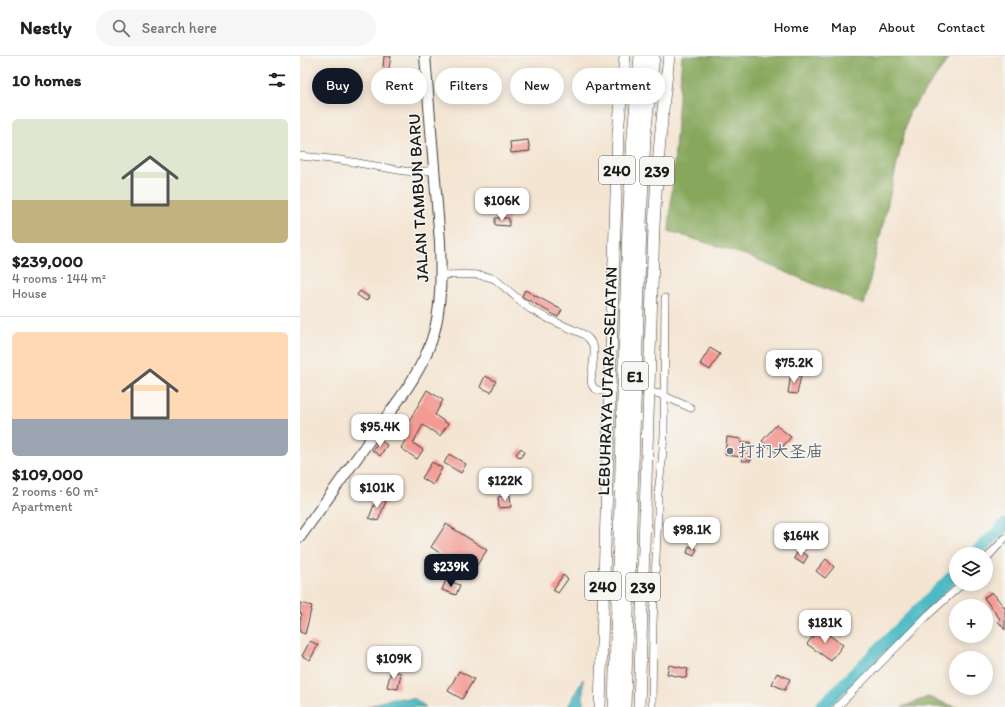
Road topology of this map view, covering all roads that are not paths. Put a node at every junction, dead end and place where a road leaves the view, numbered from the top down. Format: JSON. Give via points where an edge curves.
{"nodes":[{"id":1,"x":425,"y":56,"type":"edge"},
{"id":2,"x":625,"y":56,"type":"edge"},
{"id":3,"x":641,"y":56,"type":"edge"},
{"id":4,"x":653,"y":56,"type":"edge"},
{"id":5,"x":668,"y":56,"type":"edge"},
{"id":6,"x":300,"y":156,"type":"edge"},
{"id":7,"x":435,"y":170,"type":"junction"},
{"id":8,"x":440,"y":275,"type":"junction"},
{"id":9,"x":665,"y":298,"type":"dead end"},
{"id":10,"x":602,"y":391,"type":"dead end"},
{"id":11,"x":655,"y":393,"type":"tunnel mouth"},
{"id":12,"x":664,"y":396,"type":"junction"},
{"id":13,"x":691,"y":408,"type":"dead end"},
{"id":14,"x":300,"y":537,"type":"edge"},
{"id":15,"x":1004,"y":541,"type":"edge"},
{"id":16,"x":993,"y":552,"type":"edge"},
{"id":17,"x":954,"y":591,"type":"edge"},
{"id":18,"x":600,"y":707,"type":"edge"},
{"id":19,"x":614,"y":707,"type":"edge"},
{"id":20,"x":624,"y":707,"type":"edge"},
{"id":21,"x":639,"y":707,"type":"edge"},
{"id":22,"x":652,"y":707,"type":"edge"},
{"id":23,"x":837,"y":707,"type":"edge"}],
"edges":[{"from":1,"to":7,"type":"main road","name":"JALAN TAMBUN BARU"},
{"from":2,"to":18,"type":"main road","number":"240","via":[[616,186]]},
{"from":3,"to":19,"type":"highway","name":"LEBUHRAYA UTARA–SELATAN","number":"E1","via":[[629,224]]},
{"from":4,"to":20,"type":"highway","name":"LEBUHRAYA UTARA–SELATAN","number":"E1","via":[[644,136],[640,217]]},
{"from":5,"to":21,"type":"main road","number":"239","via":[[657,168]]},
{"from":6,"to":7,"type":"street","via":[[404,171]]},
{"from":7,"to":8,"type":"main road","name":"JALAN TAMBUN BARU"},
{"from":8,"to":10,"type":"street","via":[[480,275],[492,278],[530,308],[583,334],[594,348],[591,381],[593,388]]},
{"from":8,"to":14,"type":"main road","name":"JALAN TAMBUN BARU","via":[[435,326],[420,366],[401,397]]},
{"from":9,"to":12,"type":"street"},
{"from":11,"to":12,"type":"street"},
{"from":12,"to":13,"type":"street"},
{"from":12,"to":22,"type":"street","via":[[662,461],[658,493]]},
{"from":15,"to":16,"type":"street"},
{"from":17,"to":23,"type":"street"}]}
